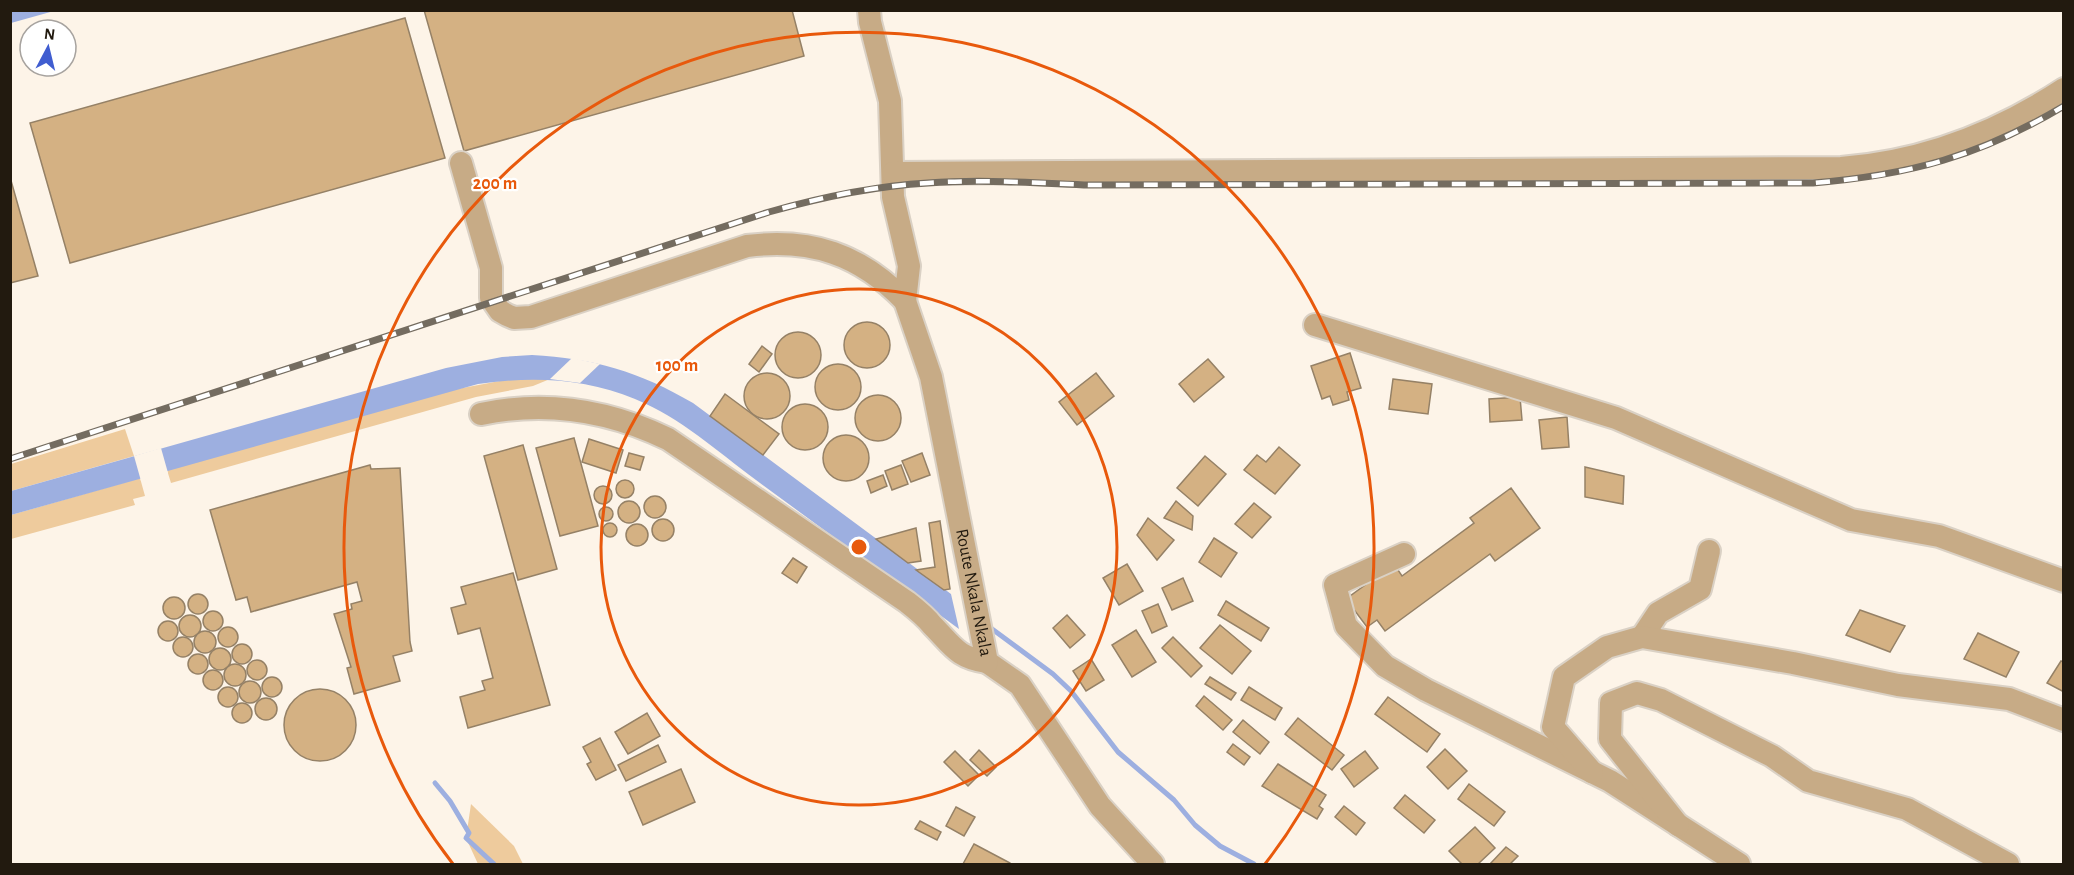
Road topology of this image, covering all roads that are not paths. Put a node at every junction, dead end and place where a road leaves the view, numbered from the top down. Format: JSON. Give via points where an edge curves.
{"nodes":[{"id":1,"x":869,"y":10,"type":"edge"},
{"id":2,"x":2064,"y":89,"type":"edge"},
{"id":3,"x":461,"y":163,"type":"dead end"},
{"id":4,"x":893,"y":173,"type":"junction"},
{"id":5,"x":905,"y":301,"type":"junction"},
{"id":6,"x":1315,"y":325,"type":"dead end"},
{"id":7,"x":482,"y":414,"type":"dead end"},
{"id":8,"x":1709,"y":551,"type":"dead end"},
{"id":9,"x":1404,"y":554,"type":"dead end"},
{"id":10,"x":2064,"y":581,"type":"edge"},
{"id":11,"x":1642,"y":637,"type":"junction"},
{"id":12,"x":987,"y":662,"type":"junction"},
{"id":13,"x":2064,"y":720,"type":"edge"},
{"id":14,"x":1592,"y":772,"type":"junction"},
{"id":15,"x":1678,"y":825,"type":"junction"},
{"id":16,"x":1153,"y":864,"type":"edge"},
{"id":17,"x":1739,"y":864,"type":"edge"},
{"id":18,"x":2008,"y":864,"type":"edge"}],
"edges":[{"from":1,"to":4,"type":"street","via":[[890,101]]},
{"from":2,"to":4,"type":"street","via":[[1960,142],[1890,162],[1841,168]]},
{"from":3,"to":5,"type":"street","via":[[491,268],[491,298],[500,310],[514,318],[531,317],[766,243],[805,245],[842,255],[877,274]]},
{"from":4,"to":5,"type":"street","via":[[893,196],[909,266]]},
{"from":5,"to":12,"type":"street","name":"Route Nkala Nkala","via":[[931,377]]},
{"from":6,"to":10,"type":"street","via":[[1616,418],[1851,520],[1939,536]]},
{"from":7,"to":12,"type":"street","via":[[524,407],[567,408],[644,427],[668,439],[907,602],[957,651]]},
{"from":8,"to":11,"type":"street","via":[[1700,589],[1658,613]]},
{"from":9,"to":14,"type":"street","via":[[1335,585],[1346,626],[1385,666]]},
{"from":11,"to":13,"type":"street","via":[[1898,685],[2008,699]]},
{"from":11,"to":14,"type":"street","via":[[1607,647],[1564,677],[1552,727]]},
{"from":12,"to":16,"type":"street","name":"Route Nkala Nkala","via":[[1020,685],[1101,806]]},
{"from":14,"to":15,"type":"street"},
{"from":15,"to":17,"type":"street"},
{"from":15,"to":18,"type":"street","via":[[1610,739],[1611,703],[1637,693],[1660,700],[1772,756],[1808,781],[1907,810]]}]}
